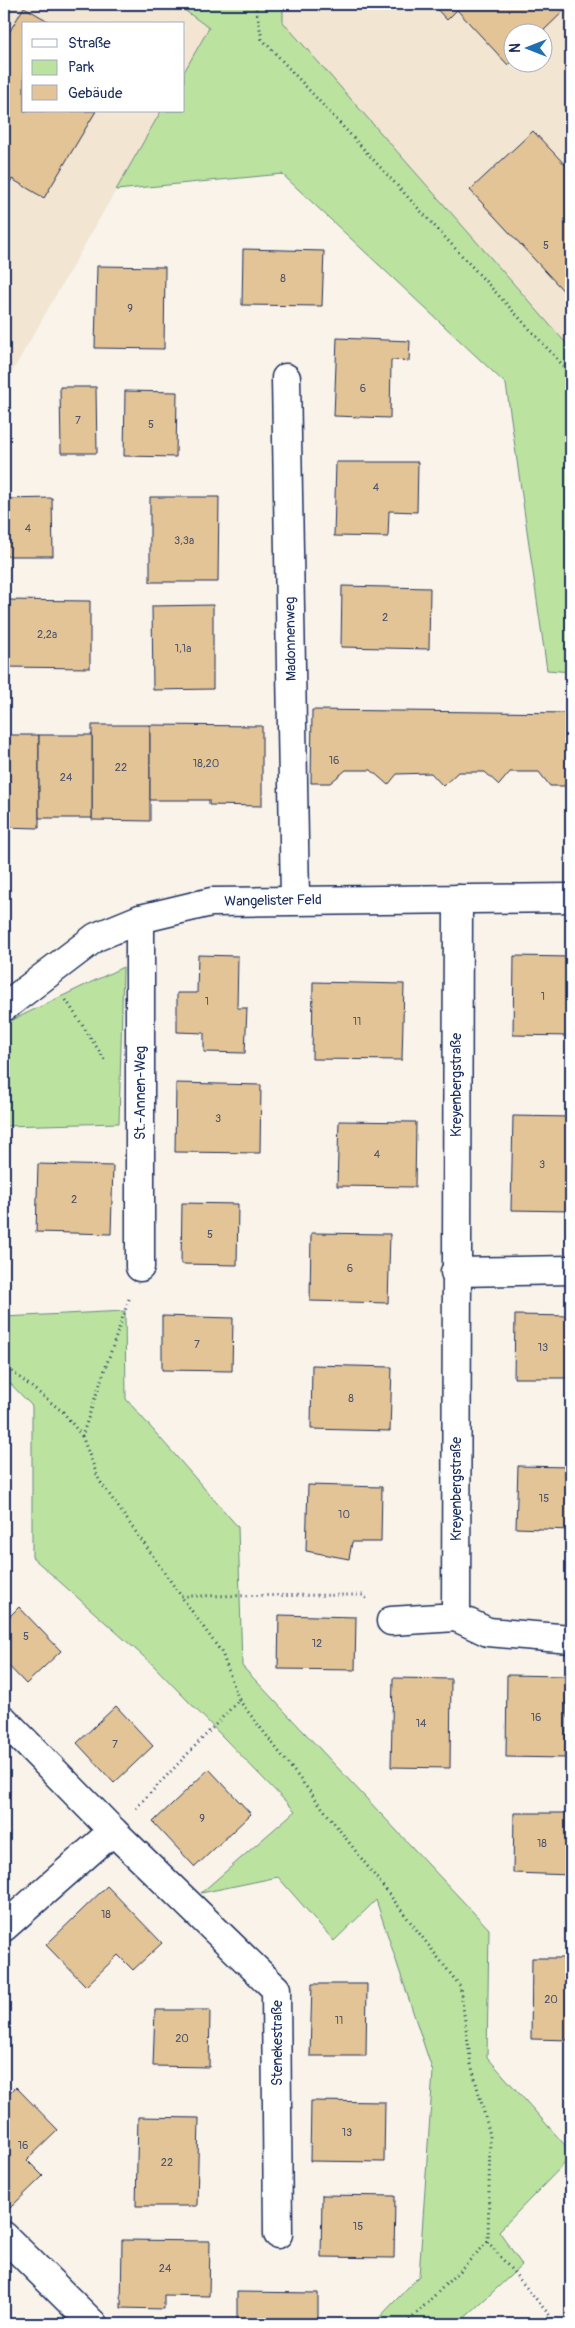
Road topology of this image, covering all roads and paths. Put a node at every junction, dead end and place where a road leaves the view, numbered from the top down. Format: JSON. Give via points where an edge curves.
{"nodes":[{"id":1,"x":255,"y":4,"type":"edge"},
{"id":2,"x":571,"y":374,"type":"edge"},
{"id":3,"x":286,"y":378,"type":"dead end"},
{"id":4,"x":571,"y":898,"type":"edge"},
{"id":5,"x":294,"y":899,"type":"junction"},
{"id":6,"x":458,"y":899,"type":"junction"},
{"id":7,"x":140,"y":919,"type":"junction"},
{"id":8,"x":48,"y":974,"type":"junction"},
{"id":9,"x":4,"y":1007,"type":"edge"},
{"id":10,"x":108,"y":1063,"type":"dead end"},
{"id":11,"x":140,"y":1266,"type":"joint"},
{"id":12,"x":571,"y":1270,"type":"edge"},
{"id":13,"x":455,"y":1272,"type":"junction"},
{"id":14,"x":4,"y":1365,"type":"edge"},
{"id":15,"x":82,"y":1436,"type":"junction"},
{"id":16,"x":181,"y":1596,"type":"junction"},
{"id":17,"x":456,"y":1617,"type":"junction"},
{"id":18,"x":391,"y":1621,"type":"joint"},
{"id":19,"x":571,"y":1639,"type":"edge"},
{"id":20,"x":239,"y":1700,"type":"junction"},
{"id":21,"x":4,"y":1720,"type":"edge"},
{"id":22,"x":113,"y":1831,"type":"junction"},
{"id":23,"x":4,"y":1928,"type":"edge"},
{"id":24,"x":278,"y":2234,"type":"dead end"},
{"id":25,"x":4,"y":2236,"type":"edge"},
{"id":26,"x":488,"y":2242,"type":"junction"},
{"id":27,"x":93,"y":2324,"type":"edge"},
{"id":28,"x":406,"y":2324,"type":"edge"},
{"id":29,"x":557,"y":2324,"type":"edge"}],
"edges":[{"from":1,"to":2,"type":"path","via":[[262,39]]},
{"from":3,"to":5,"type":"street","name":"Madonnenweg"},
{"from":4,"to":6,"type":"street","name":"Wangelister Feld"},
{"from":5,"to":6,"type":"street","name":"Wangelister Feld"},
{"from":5,"to":7,"type":"street","name":"Wangelister Feld","via":[[211,902]]},
{"from":6,"to":13,"type":"street","name":"Kreyenbergstraße"},
{"from":7,"to":8,"type":"street","name":"Wangelister Feld","via":[[96,937]]},
{"from":7,"to":11,"type":"street","name":"St.-Annen-Weg"},
{"from":8,"to":9,"type":"street","name":"Wangelister Feld"},
{"from":8,"to":10,"type":"path"},
{"from":11,"to":15,"type":"path"},
{"from":12,"to":13,"type":"street"},
{"from":13,"to":17,"type":"street","name":"Kreyenbergstraße"},
{"from":14,"to":15,"type":"path","via":[[63,1412]]},
{"from":15,"to":16,"type":"path","via":[[99,1480]]},
{"from":16,"to":18,"type":"path","via":[[363,1595]]},
{"from":16,"to":20,"type":"path","via":[[222,1653]]},
{"from":17,"to":18,"type":"street"},
{"from":17,"to":19,"type":"street","via":[[488,1632]]},
{"from":20,"to":22,"type":"path"},
{"from":20,"to":26,"type":"path","via":[[460,1986],[471,2064],[490,2136]]},
{"from":21,"to":22,"type":"street","name":"Stenekestraße"},
{"from":22,"to":23,"type":"street"},
{"from":22,"to":24,"type":"street","name":"Stenekestraße","via":[[276,1989]]},
{"from":25,"to":27,"type":"street"},
{"from":26,"to":28,"type":"path"},
{"from":26,"to":29,"type":"path"}]}
